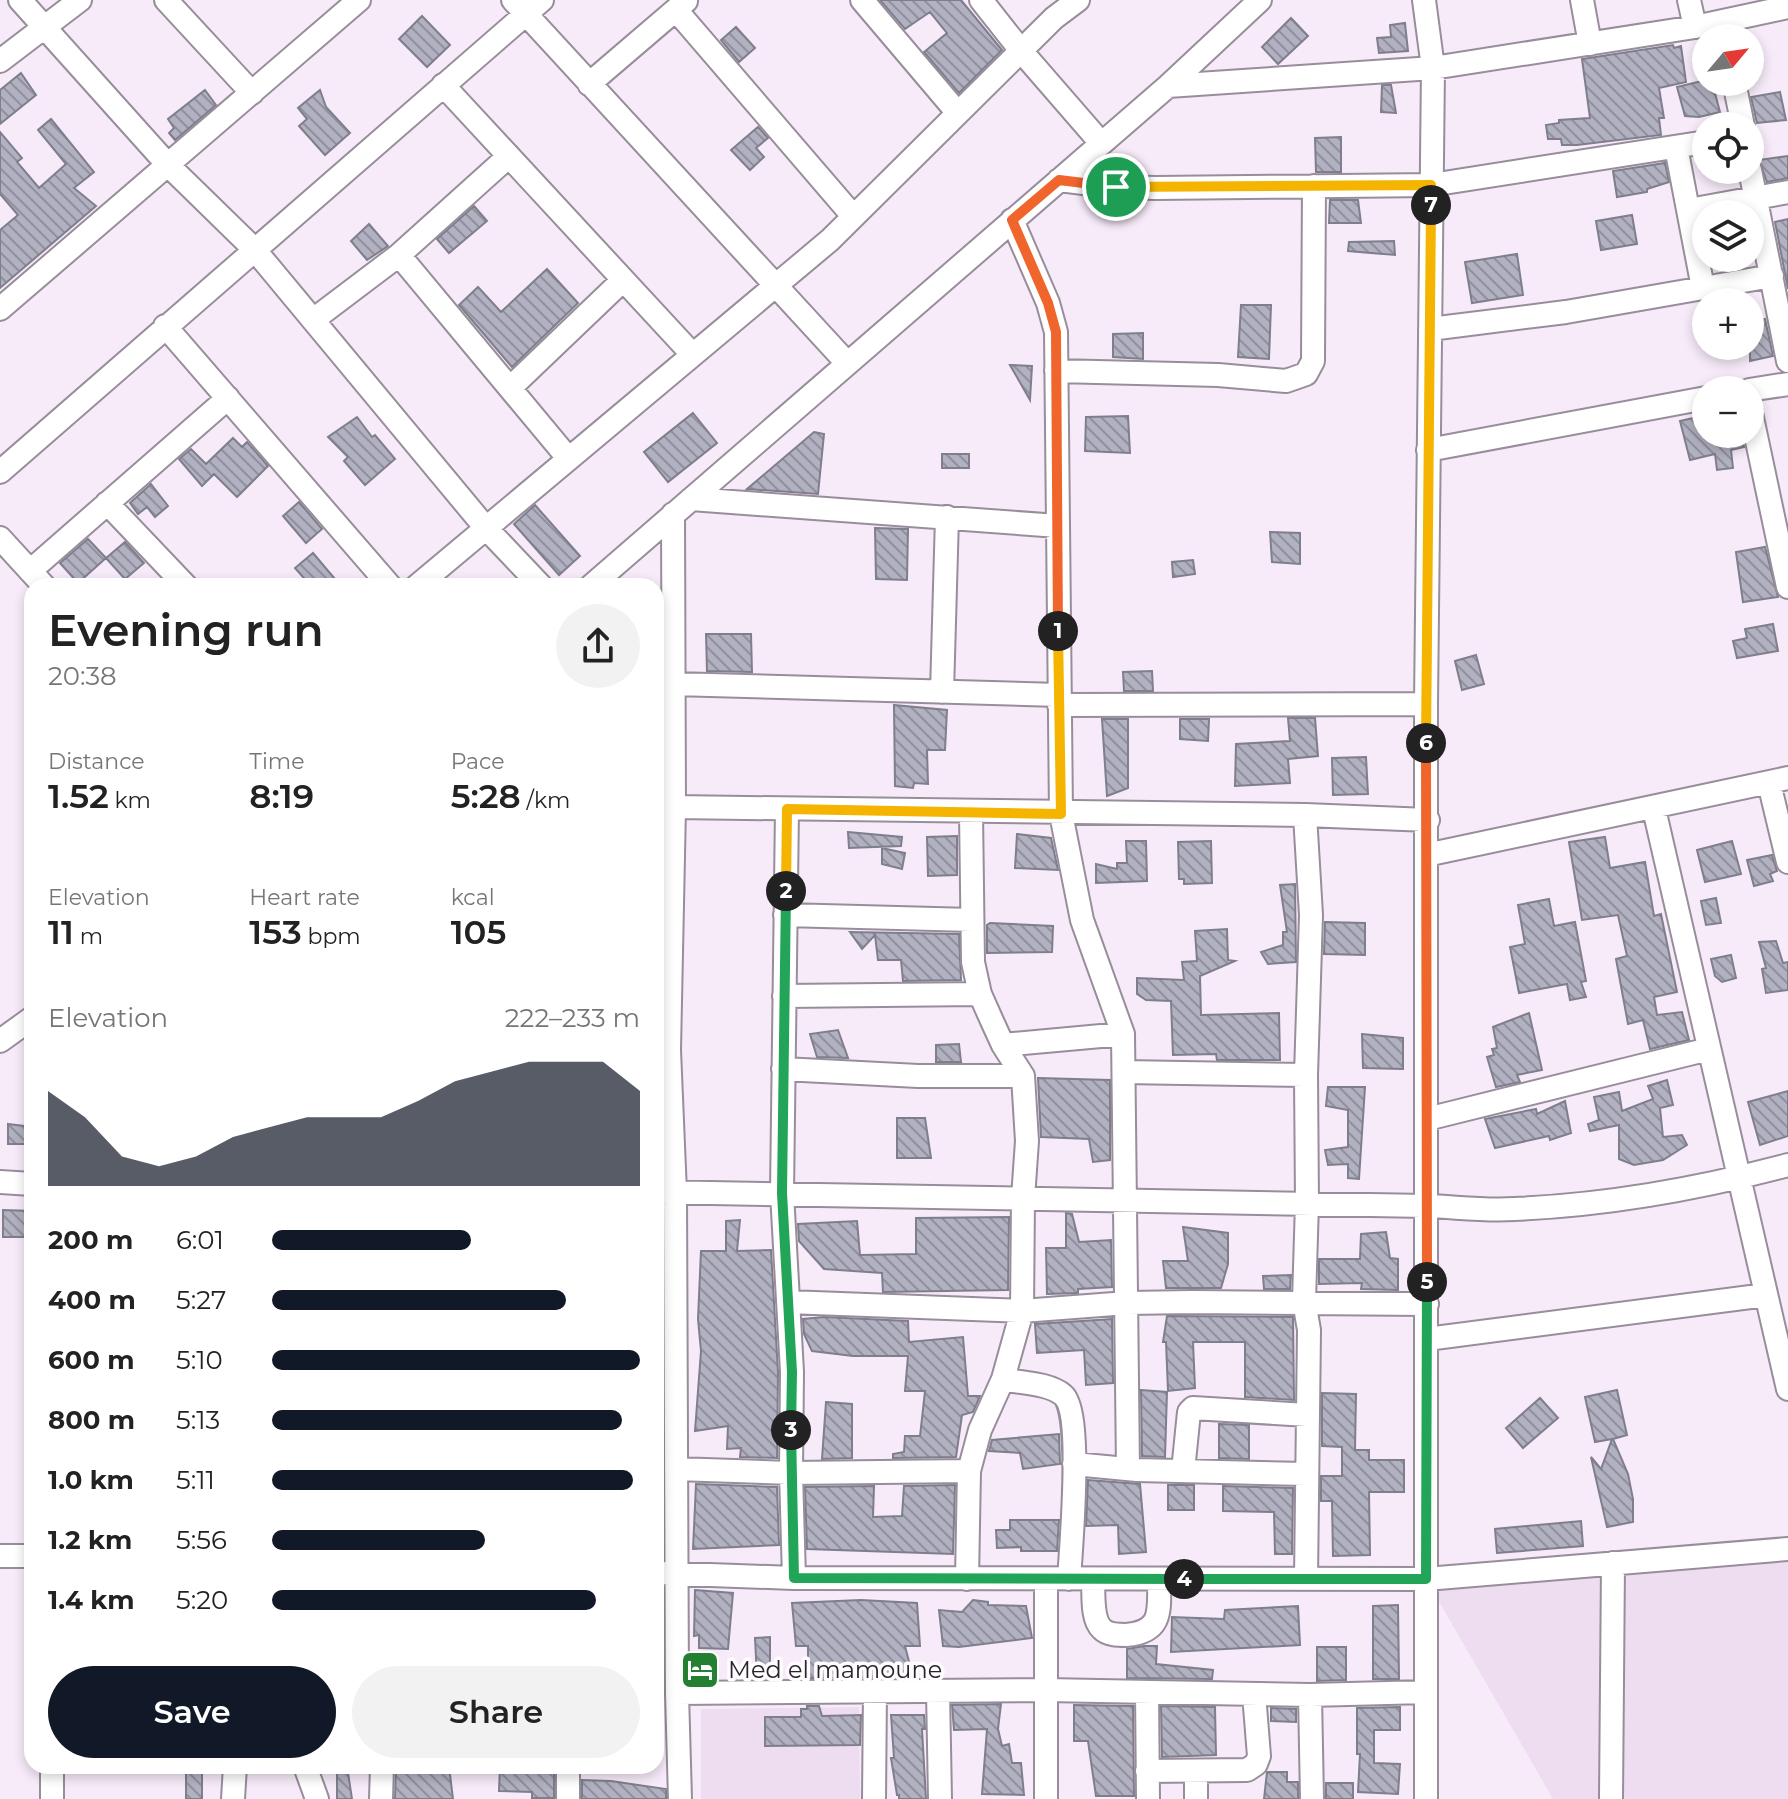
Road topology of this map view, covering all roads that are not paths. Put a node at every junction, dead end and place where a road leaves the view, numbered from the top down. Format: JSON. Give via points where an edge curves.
{"nodes":[{"id":1,"x":20,"y":0,"type":"edge"},
{"id":2,"x":80,"y":0,"type":"edge"},
{"id":3,"x":166,"y":0,"type":"edge"},
{"id":4,"x":359,"y":0,"type":"edge"},
{"id":5,"x":862,"y":0,"type":"edge"},
{"id":6,"x":981,"y":0,"type":"edge"},
{"id":7,"x":1078,"y":0,"type":"edge"},
{"id":8,"x":1260,"y":0,"type":"edge"},
{"id":9,"x":1424,"y":0,"type":"edge"},
{"id":10,"x":1582,"y":0,"type":"edge"},
{"id":11,"x":1689,"y":0,"type":"edge"},
{"id":12,"x":527,"y":5,"type":"edge"},
{"id":13,"x":681,"y":5,"type":"edge"},
{"id":14,"x":1788,"y":7,"type":"edge"},
{"id":15,"x":1694,"y":24,"type":"edge"},
{"id":16,"x":1740,"y":24,"type":"edge"},
{"id":17,"x":1692,"y":27,"type":"edge"},
{"id":18,"x":44,"y":28,"type":"junction"},
{"id":19,"x":1590,"y":44,"type":"junction"},
{"id":20,"x":1022,"y":52,"type":"junction"},
{"id":21,"x":0,"y":61,"type":"edge"},
{"id":22,"x":1433,"y":68,"type":"junction"},
{"id":23,"x":589,"y":84,"type":"junction"},
{"id":24,"x":443,"y":85,"type":"junction"},
{"id":25,"x":1168,"y":86,"type":"junction"},
{"id":26,"x":252,"y":93,"type":"junction"},
{"id":27,"x":957,"y":112,"type":"junction"},
{"id":28,"x":1101,"y":143,"type":"junction"},
{"id":29,"x":1692,"y":144,"type":"edge"},
{"id":30,"x":1676,"y":147,"type":"junction"},
{"id":31,"x":509,"y":156,"type":"junction"},
{"id":32,"x":168,"y":165,"type":"junction"},
{"id":33,"x":1059,"y":180,"type":"junction"},
{"id":34,"x":1752,"y":184,"type":"edge"},
{"id":35,"x":1431,"y":185,"type":"junction"},
{"id":36,"x":1314,"y":186,"type":"junction"},
{"id":37,"x":1788,"y":192,"type":"edge"},
{"id":38,"x":1754,"y":198,"type":"junction"},
{"id":39,"x":1689,"y":210,"type":"junction"},
{"id":40,"x":853,"y":216,"type":"junction"},
{"id":41,"x":1012,"y":220,"type":"junction"},
{"id":42,"x":254,"y":249,"type":"junction"},
{"id":43,"x":399,"y":255,"type":"junction"},
{"id":44,"x":1772,"y":276,"type":"junction"},
{"id":45,"x":623,"y":280,"type":"junction"},
{"id":46,"x":776,"y":283,"type":"junction"},
{"id":47,"x":1703,"y":288,"type":"joint"},
{"id":48,"x":1692,"y":290,"type":"edge"},
{"id":49,"x":0,"y":309,"type":"edge"},
{"id":50,"x":313,"y":320,"type":"junction"},
{"id":51,"x":165,"y":326,"type":"junction"},
{"id":52,"x":1430,"y":329,"type":"junction"},
{"id":53,"x":692,"y":354,"type":"junction"},
{"id":54,"x":1788,"y":361,"type":"edge"},
{"id":55,"x":847,"y":363,"type":"junction"},
{"id":56,"x":1056,"y":371,"type":"junction"},
{"id":57,"x":1788,"y":384,"type":"edge"},
{"id":58,"x":510,"y":388,"type":"junction"},
{"id":59,"x":1764,"y":388,"type":"edge"},
{"id":60,"x":228,"y":398,"type":"junction"},
{"id":61,"x":1692,"y":401,"type":"edge"},
{"id":62,"x":1758,"y":448,"type":"edge"},
{"id":63,"x":1428,"y":450,"type":"junction"},
{"id":64,"x":568,"y":458,"type":"junction"},
{"id":65,"x":0,"y":472,"type":"edge"},
{"id":66,"x":691,"y":499,"type":"junction"},
{"id":67,"x":107,"y":503,"type":"junction"},
{"id":68,"x":673,"y":514,"type":"junction"},
{"id":69,"x":947,"y":517,"type":"junction"},
{"id":70,"x":1058,"y":526,"type":"junction"},
{"id":71,"x":485,"y":527,"type":"junction"},
{"id":72,"x":0,"y":538,"type":"edge"},
{"id":73,"x":37,"y":578,"type":"edge"},
{"id":74,"x":178,"y":578,"type":"edge"},
{"id":75,"x":383,"y":578,"type":"edge"},
{"id":76,"x":426,"y":578,"type":"edge"},
{"id":77,"x":533,"y":578,"type":"edge"},
{"id":78,"x":600,"y":578,"type":"edge"},
{"id":79,"x":1788,"y":587,"type":"edge"},
{"id":80,"x":674,"y":684,"type":"junction"},
{"id":81,"x":942,"y":692,"type":"junction"},
{"id":82,"x":1059,"y":700,"type":"junction"},
{"id":83,"x":1426,"y":704,"type":"junction"},
{"id":84,"x":1778,"y":781,"type":"edge"},
{"id":85,"x":665,"y":784,"type":"edge"},
{"id":86,"x":674,"y":807,"type":"junction"},
{"id":87,"x":787,"y":809,"type":"junction"},
{"id":88,"x":1654,"y":809,"type":"junction"},
{"id":89,"x":971,"y":813,"type":"junction"},
{"id":90,"x":1061,"y":814,"type":"junction"},
{"id":91,"x":1305,"y":815,"type":"junction"},
{"id":92,"x":1428,"y":820,"type":"junction"},
{"id":93,"x":1426,"y":855,"type":"junction"},
{"id":94,"x":1788,"y":862,"type":"edge"},
{"id":95,"x":664,"y":882,"type":"edge"},
{"id":96,"x":785,"y":915,"type":"junction"},
{"id":97,"x":972,"y":920,"type":"junction"},
{"id":98,"x":980,"y":994,"type":"junction"},
{"id":99,"x":784,"y":996,"type":"junction"},
{"id":100,"x":24,"y":1024,"type":"edge"},
{"id":101,"x":1123,"y":1034,"type":"junction"},
{"id":102,"x":0,"y":1041,"type":"edge"},
{"id":103,"x":1003,"y":1045,"type":"junction"},
{"id":104,"x":1709,"y":1049,"type":"junction"},
{"id":105,"x":783,"y":1069,"type":"junction"},
{"id":106,"x":1124,"y":1072,"type":"junction"},
{"id":107,"x":1306,"y":1075,"type":"junction"},
{"id":108,"x":1023,"y":1076,"type":"junction"},
{"id":109,"x":664,"y":1097,"type":"edge"},
{"id":110,"x":1427,"y":1119,"type":"junction"},
{"id":111,"x":1788,"y":1165,"type":"edge"},
{"id":112,"x":1739,"y":1178,"type":"junction"},
{"id":113,"x":0,"y":1182,"type":"edge"},
{"id":114,"x":24,"y":1184,"type":"edge"},
{"id":115,"x":666,"y":1192,"type":"edge"},
{"id":116,"x":782,"y":1193,"type":"junction"},
{"id":117,"x":1023,"y":1198,"type":"junction"},
{"id":118,"x":1126,"y":1200,"type":"junction"},
{"id":119,"x":1307,"y":1203,"type":"junction"},
{"id":120,"x":1427,"y":1206,"type":"junction"},
{"id":121,"x":1766,"y":1295,"type":"junction"},
{"id":122,"x":1304,"y":1301,"type":"junction"},
{"id":123,"x":788,"y":1302,"type":"junction"},
{"id":124,"x":1127,"y":1303,"type":"junction"},
{"id":125,"x":1427,"y":1304,"type":"junction"},
{"id":126,"x":1022,"y":1311,"type":"junction"},
{"id":127,"x":1427,"y":1339,"type":"junction"},
{"id":128,"x":1003,"y":1379,"type":"junction"},
{"id":129,"x":1788,"y":1389,"type":"edge"},
{"id":130,"x":1307,"y":1415,"type":"junction"},
{"id":131,"x":1074,"y":1464,"type":"junction"},
{"id":132,"x":676,"y":1469,"type":"junction"},
{"id":133,"x":1128,"y":1469,"type":"junction"},
{"id":134,"x":969,"y":1471,"type":"junction"},
{"id":135,"x":1183,"y":1471,"type":"junction"},
{"id":136,"x":791,"y":1473,"type":"junction"},
{"id":137,"x":1307,"y":1474,"type":"junction"},
{"id":138,"x":1788,"y":1549,"type":"edge"},
{"id":139,"x":0,"y":1556,"type":"edge"},
{"id":140,"x":24,"y":1556,"type":"edge"},
{"id":141,"x":1613,"y":1563,"type":"junction"},
{"id":142,"x":666,"y":1574,"type":"edge"},
{"id":143,"x":794,"y":1578,"type":"junction"},
{"id":144,"x":967,"y":1579,"type":"junction"},
{"id":145,"x":1046,"y":1579,"type":"junction"},
{"id":146,"x":1069,"y":1579,"type":"junction"},
{"id":147,"x":1093,"y":1579,"type":"junction"},
{"id":148,"x":1159,"y":1579,"type":"junction"},
{"id":149,"x":1306,"y":1579,"type":"junction"},
{"id":150,"x":1426,"y":1579,"type":"junction"},
{"id":151,"x":1046,"y":1690,"type":"junction"},
{"id":152,"x":875,"y":1691,"type":"junction"},
{"id":153,"x":938,"y":1691,"type":"junction"},
{"id":154,"x":1147,"y":1692,"type":"junction"},
{"id":155,"x":1426,"y":1692,"type":"junction"},
{"id":156,"x":677,"y":1693,"type":"junction"},
{"id":157,"x":1254,"y":1694,"type":"junction"},
{"id":158,"x":1310,"y":1695,"type":"junction"},
{"id":159,"x":1147,"y":1771,"type":"junction"},
{"id":160,"x":1196,"y":1771,"type":"junction"},
{"id":161,"x":52,"y":1774,"type":"edge"},
{"id":162,"x":235,"y":1774,"type":"edge"},
{"id":163,"x":308,"y":1774,"type":"edge"},
{"id":164,"x":382,"y":1774,"type":"edge"},
{"id":165,"x":568,"y":1774,"type":"edge"},
{"id":166,"x":52,"y":1799,"type":"edge"},
{"id":167,"x":233,"y":1799,"type":"edge"},
{"id":168,"x":317,"y":1799,"type":"edge"},
{"id":169,"x":381,"y":1799,"type":"edge"},
{"id":170,"x":568,"y":1799,"type":"edge"},
{"id":171,"x":680,"y":1799,"type":"edge"},
{"id":172,"x":874,"y":1799,"type":"edge"},
{"id":173,"x":940,"y":1799,"type":"edge"},
{"id":174,"x":1046,"y":1799,"type":"edge"},
{"id":175,"x":1148,"y":1799,"type":"edge"},
{"id":176,"x":1196,"y":1799,"type":"edge"},
{"id":177,"x":1312,"y":1799,"type":"edge"},
{"id":178,"x":1426,"y":1799,"type":"edge"},
{"id":179,"x":1611,"y":1799,"type":"edge"}],
"edges":[{"from":1,"to":18,"type":"street"},
{"from":2,"to":18,"type":"street"},
{"from":3,"to":26,"type":"street"},
{"from":4,"to":26,"type":"street"},
{"from":5,"to":27,"type":"street"},
{"from":6,"to":20,"type":"street"},
{"from":7,"to":20,"type":"street"},
{"from":8,"to":25,"type":"street"},
{"from":9,"to":22,"type":"street"},
{"from":10,"to":19,"type":"street"},
{"from":11,"to":15,"type":"street"},
{"from":12,"to":23,"type":"street"},
{"from":12,"to":24,"type":"street"},
{"from":13,"to":23,"type":"street"},
{"from":13,"to":40,"type":"street"},
{"from":14,"to":16,"type":"street"},
{"from":17,"to":19,"type":"street"},
{"from":18,"to":21,"type":"street"},
{"from":18,"to":32,"type":"street"},
{"from":19,"to":22,"type":"street"},
{"from":20,"to":27,"type":"street"},
{"from":20,"to":28,"type":"street"},
{"from":22,"to":25,"type":"street"},
{"from":22,"to":35,"type":"street"},
{"from":23,"to":46,"type":"street"},
{"from":24,"to":31,"type":"street"},
{"from":24,"to":42,"type":"street"},
{"from":25,"to":28,"type":"street"},
{"from":26,"to":32,"type":"street"},
{"from":27,"to":40,"type":"street"},
{"from":28,"to":33,"type":"street"},
{"from":29,"to":30,"type":"street"},
{"from":30,"to":35,"type":"street"},
{"from":30,"to":39,"type":"street"},
{"from":31,"to":43,"type":"street"},
{"from":31,"to":45,"type":"street"},
{"from":32,"to":42,"type":"street"},
{"from":32,"to":49,"type":"street"},
{"from":33,"to":36,"type":"street","via":[[1156,188]]},
{"from":33,"to":41,"type":"street"},
{"from":34,"to":38,"type":"street"},
{"from":35,"to":36,"type":"street"},
{"from":35,"to":52,"type":"street"},
{"from":36,"to":56,"type":"street","via":[[1313,361],[1306,374],[1286,381]]},
{"from":37,"to":38,"type":"street"},
{"from":38,"to":39,"type":"street"},
{"from":38,"to":44,"type":"street"},
{"from":39,"to":47,"type":"street"},
{"from":40,"to":46,"type":"street"},
{"from":41,"to":55,"type":"street"},
{"from":41,"to":56,"type":"street","via":[[1052,318]]},
{"from":42,"to":50,"type":"street"},
{"from":42,"to":51,"type":"street"},
{"from":43,"to":50,"type":"street"},
{"from":43,"to":58,"type":"street"},
{"from":44,"to":47,"type":"street"},
{"from":44,"to":54,"type":"street"},
{"from":45,"to":53,"type":"street"},
{"from":45,"to":58,"type":"street"},
{"from":46,"to":53,"type":"street"},
{"from":46,"to":55,"type":"street"},
{"from":48,"to":52,"type":"street"},
{"from":50,"to":71,"type":"street"},
{"from":51,"to":60,"type":"street"},
{"from":51,"to":65,"type":"street"},
{"from":52,"to":63,"type":"street"},
{"from":53,"to":64,"type":"street"},
{"from":55,"to":66,"type":"street"},
{"from":56,"to":70,"type":"street"},
{"from":57,"to":59,"type":"street"},
{"from":58,"to":64,"type":"street"},
{"from":60,"to":67,"type":"street"},
{"from":60,"to":75,"type":"street"},
{"from":61,"to":63,"type":"street"},
{"from":62,"to":79,"type":"street"},
{"from":63,"to":83,"type":"street"},
{"from":64,"to":71,"type":"street"},
{"from":66,"to":68,"type":"street"},
{"from":66,"to":69,"type":"street"},
{"from":67,"to":73,"type":"street"},
{"from":67,"to":74,"type":"street"},
{"from":68,"to":78,"type":"street"},
{"from":68,"to":80,"type":"street"},
{"from":69,"to":70,"type":"street"},
{"from":69,"to":81,"type":"street"},
{"from":70,"to":82,"type":"street"},
{"from":71,"to":76,"type":"street"},
{"from":71,"to":77,"type":"street"},
{"from":72,"to":73,"type":"street"},
{"from":80,"to":81,"type":"street"},
{"from":80,"to":85,"type":"street"},
{"from":81,"to":82,"type":"street"},
{"from":82,"to":83,"type":"street"},
{"from":82,"to":90,"type":"street"},
{"from":83,"to":92,"type":"street"},
{"from":84,"to":88,"type":"street"},
{"from":84,"to":94,"type":"street"},
{"from":85,"to":86,"type":"street"},
{"from":86,"to":87,"type":"street"},
{"from":86,"to":95,"type":"street"},
{"from":87,"to":89,"type":"street"},
{"from":87,"to":96,"type":"street"},
{"from":88,"to":93,"type":"street"},
{"from":88,"to":104,"type":"street"},
{"from":89,"to":90,"type":"street"},
{"from":89,"to":97,"type":"street"},
{"from":90,"to":91,"type":"street"},
{"from":90,"to":101,"type":"street","via":[[1082,920]]},
{"from":91,"to":92,"type":"street"},
{"from":91,"to":107,"type":"street","via":[[1311,915]]},
{"from":92,"to":93,"type":"street"},
{"from":93,"to":110,"type":"street"},
{"from":96,"to":97,"type":"street"},
{"from":96,"to":99,"type":"street"},
{"from":97,"to":98,"type":"street"},
{"from":98,"to":99,"type":"street"},
{"from":98,"to":103,"type":"street"},
{"from":99,"to":105,"type":"street"},
{"from":100,"to":102,"type":"street"},
{"from":101,"to":103,"type":"street"},
{"from":101,"to":106,"type":"street"},
{"from":103,"to":108,"type":"street"},
{"from":104,"to":110,"type":"street"},
{"from":104,"to":112,"type":"street"},
{"from":105,"to":108,"type":"street"},
{"from":105,"to":116,"type":"street"},
{"from":106,"to":107,"type":"street"},
{"from":106,"to":118,"type":"street"},
{"from":107,"to":119,"type":"street"},
{"from":108,"to":117,"type":"street"},
{"from":109,"to":115,"type":"street"},
{"from":110,"to":120,"type":"street"},
{"from":111,"to":112,"type":"street"},
{"from":112,"to":120,"type":"street","via":[[1566,1206]]},
{"from":112,"to":121,"type":"street"},
{"from":113,"to":114,"type":"street"},
{"from":115,"to":116,"type":"street"},
{"from":115,"to":132,"type":"street"},
{"from":116,"to":117,"type":"street"},
{"from":116,"to":123,"type":"street"},
{"from":117,"to":118,"type":"street"},
{"from":117,"to":126,"type":"street"},
{"from":118,"to":119,"type":"street"},
{"from":118,"to":124,"type":"street"},
{"from":119,"to":120,"type":"street"},
{"from":119,"to":122,"type":"street"},
{"from":120,"to":125,"type":"street"},
{"from":121,"to":127,"type":"street"},
{"from":121,"to":129,"type":"street"},
{"from":122,"to":124,"type":"street"},
{"from":122,"to":125,"type":"street"},
{"from":122,"to":130,"type":"street","via":[[1309,1330]]},
{"from":123,"to":126,"type":"street"},
{"from":123,"to":136,"type":"street"},
{"from":124,"to":126,"type":"street"},
{"from":124,"to":133,"type":"street"},
{"from":125,"to":127,"type":"street"},
{"from":126,"to":128,"type":"street"},
{"from":127,"to":150,"type":"street"},
{"from":128,"to":131,"type":"street","via":[[1063,1395],[1072,1410]]},
{"from":128,"to":134,"type":"street"},
{"from":130,"to":135,"type":"street","via":[[1193,1408]]},
{"from":130,"to":137,"type":"street"},
{"from":131,"to":133,"type":"street"},
{"from":131,"to":146,"type":"street"},
{"from":132,"to":136,"type":"street"},
{"from":132,"to":142,"type":"street"},
{"from":133,"to":135,"type":"street"},
{"from":134,"to":136,"type":"street"},
{"from":134,"to":144,"type":"street"},
{"from":135,"to":137,"type":"street"},
{"from":136,"to":143,"type":"street"},
{"from":137,"to":149,"type":"street"},
{"from":138,"to":141,"type":"street"},
{"from":139,"to":140,"type":"street"},
{"from":141,"to":150,"type":"street"},
{"from":141,"to":179,"type":"street"},
{"from":142,"to":143,"type":"street"},
{"from":142,"to":156,"type":"street"},
{"from":143,"to":144,"type":"street"},
{"from":144,"to":145,"type":"street"},
{"from":145,"to":146,"type":"street"},
{"from":145,"to":151,"type":"street"},
{"from":146,"to":147,"type":"street"},
{"from":147,"to":148,"type":"street"},
{"from":147,"to":148,"type":"street","via":[[1096,1619],[1102,1629],[1127,1635],[1147,1631],[1155,1623]]},
{"from":148,"to":149,"type":"street"},
{"from":149,"to":150,"type":"street"},
{"from":150,"to":155,"type":"street"},
{"from":151,"to":153,"type":"street"},
{"from":151,"to":154,"type":"street"},
{"from":151,"to":174,"type":"street"},
{"from":152,"to":153,"type":"street"},
{"from":152,"to":156,"type":"street"},
{"from":152,"to":172,"type":"street"},
{"from":153,"to":173,"type":"street"},
{"from":154,"to":157,"type":"street"},
{"from":154,"to":159,"type":"street"},
{"from":155,"to":158,"type":"street"},
{"from":155,"to":178,"type":"street"},
{"from":156,"to":171,"type":"street"},
{"from":157,"to":158,"type":"street"},
{"from":157,"to":160,"type":"street","via":[[1256,1764],[1247,1770]]},
{"from":158,"to":177,"type":"street"},
{"from":159,"to":160,"type":"street"},
{"from":159,"to":175,"type":"street"},
{"from":160,"to":176,"type":"street"},
{"from":161,"to":166,"type":"street"},
{"from":162,"to":167,"type":"street"},
{"from":163,"to":168,"type":"street"},
{"from":164,"to":169,"type":"street"},
{"from":165,"to":170,"type":"street"}]}
